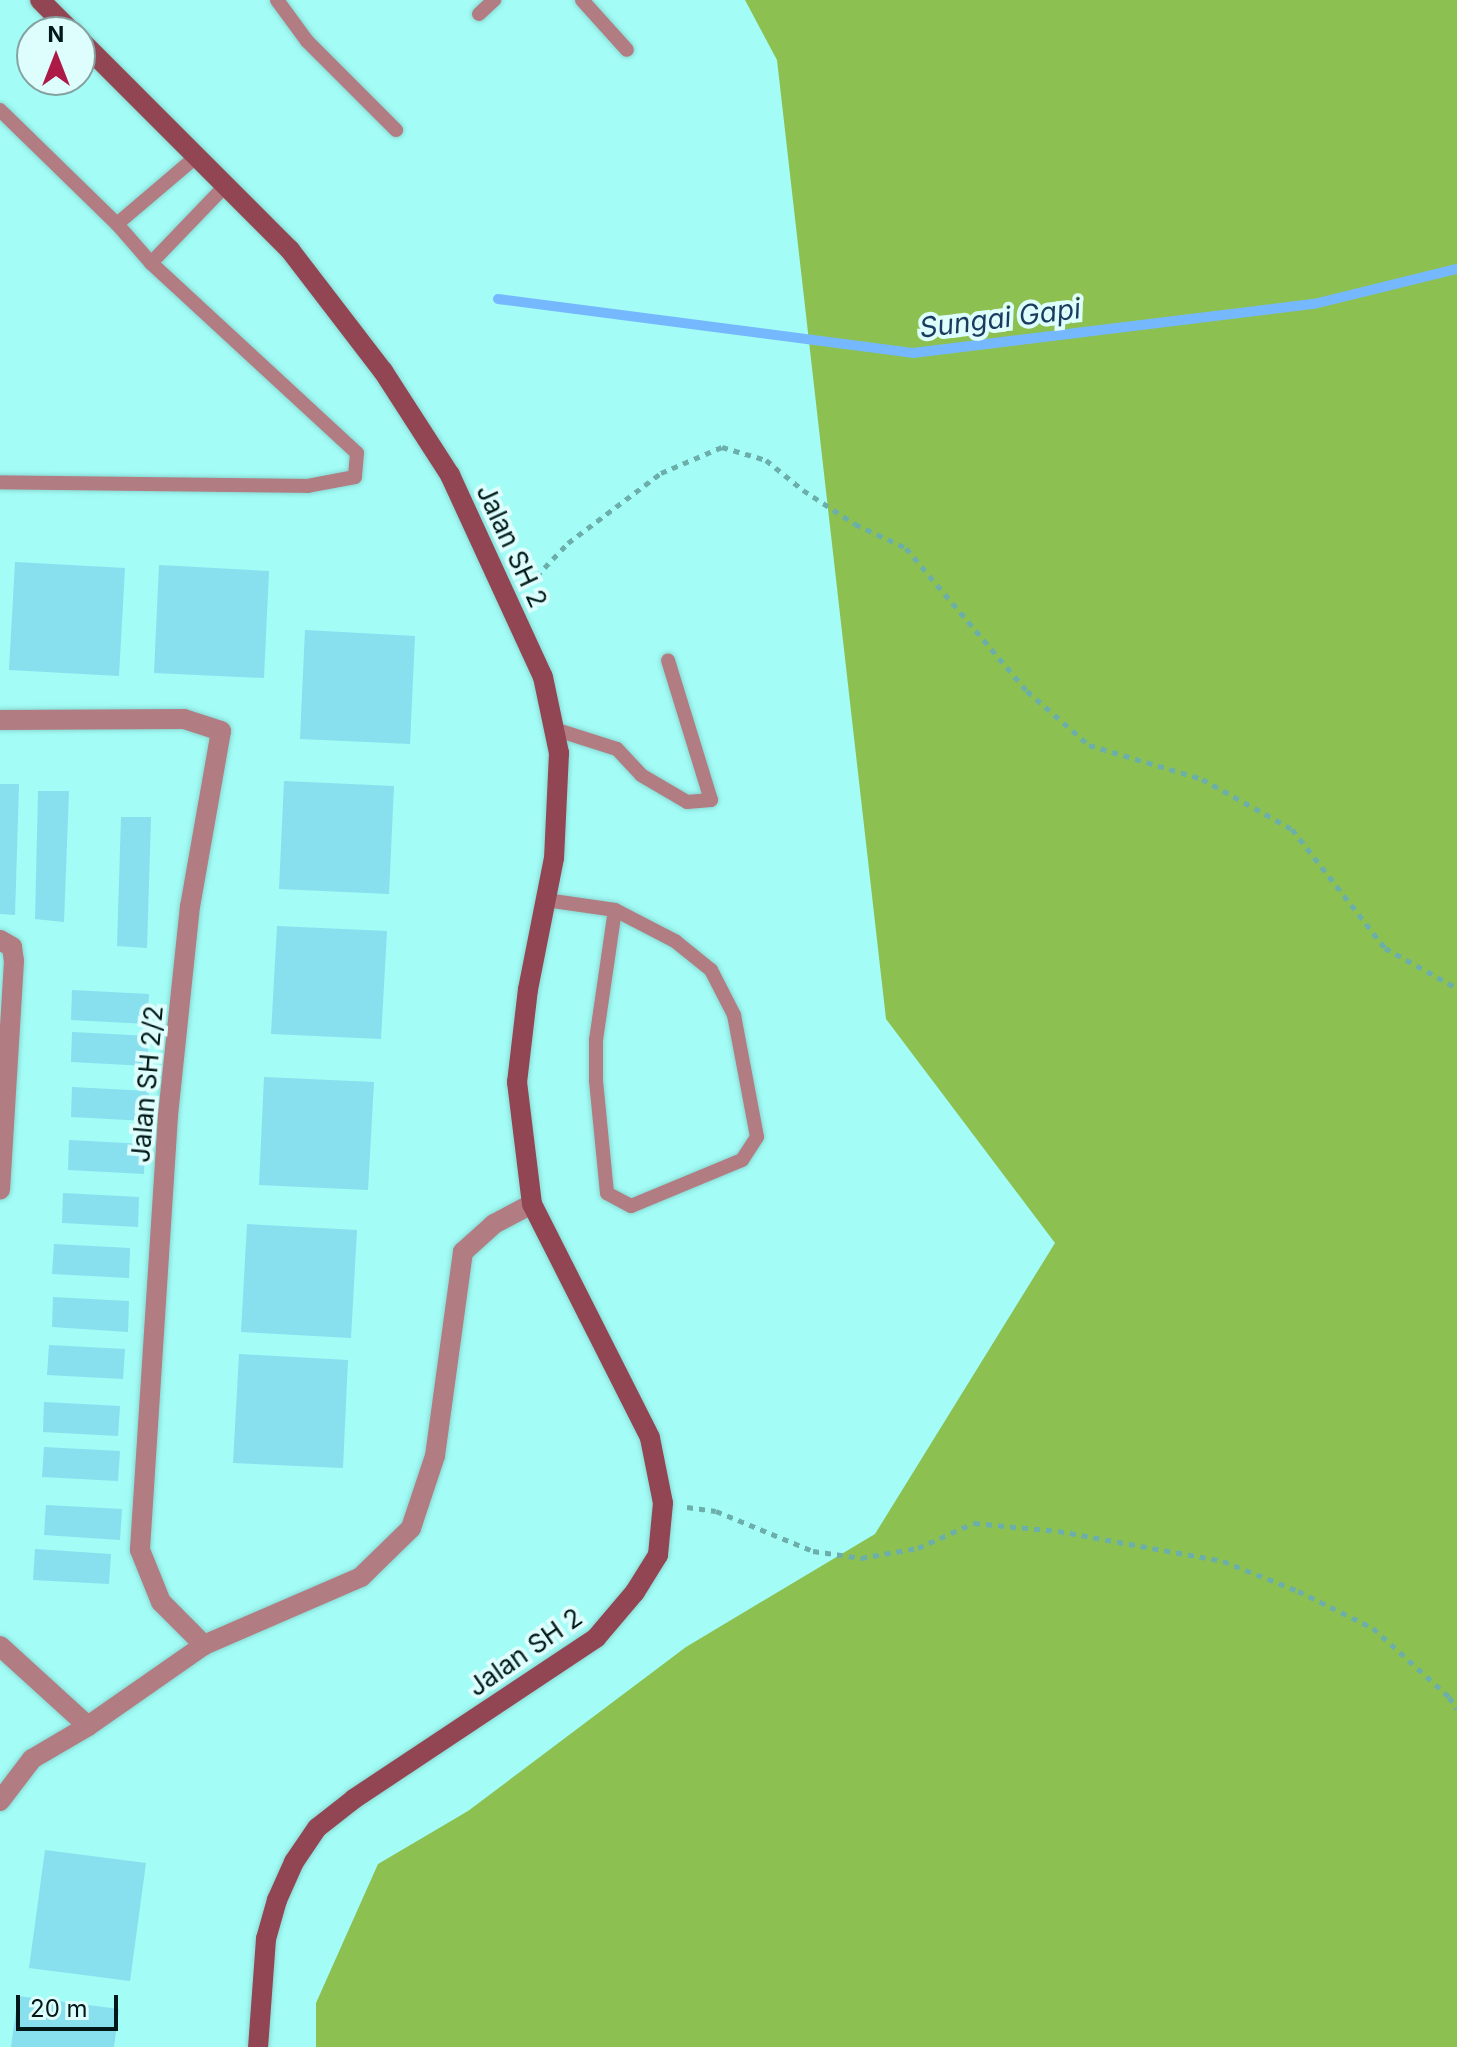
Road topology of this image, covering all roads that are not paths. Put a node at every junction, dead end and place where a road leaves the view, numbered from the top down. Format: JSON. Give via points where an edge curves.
{"nodes":[{"id":1,"x":40,"y":0,"type":"edge"},
{"id":2,"x":277,"y":0,"type":"edge"},
{"id":3,"x":494,"y":0,"type":"edge"},
{"id":4,"x":582,"y":0,"type":"edge"},
{"id":5,"x":479,"y":14,"type":"dead end"},
{"id":6,"x":56,"y":16,"type":"edge"},
{"id":7,"x":627,"y":50,"type":"dead end"},
{"id":8,"x":96,"y":56,"type":"edge"},
{"id":9,"x":0,"y":110,"type":"edge"},
{"id":10,"x":396,"y":130,"type":"dead end"},
{"id":11,"x":198,"y":155,"type":"junction"},
{"id":12,"x":226,"y":185,"type":"junction"},
{"id":13,"x":117,"y":224,"type":"junction"},
{"id":14,"x":151,"y":263,"type":"junction"},
{"id":15,"x":0,"y":482,"type":"edge"},
{"id":16,"x":668,"y":660,"type":"dead end"},
{"id":17,"x":0,"y":720,"type":"edge"},
{"id":18,"x":554,"y":729,"type":"junction"},
{"id":19,"x":546,"y":900,"type":"junction"},
{"id":20,"x":615,"y":910,"type":"junction"},
{"id":21,"x":6,"y":943,"type":"edge"},
{"id":22,"x":0,"y":1190,"type":"edge"},
{"id":23,"x":532,"y":1204,"type":"junction"},
{"id":24,"x":204,"y":1645,"type":"junction"},
{"id":25,"x":0,"y":1646,"type":"edge"},
{"id":26,"x":88,"y":1726,"type":"junction"},
{"id":27,"x":0,"y":1801,"type":"edge"},
{"id":28,"x":258,"y":2047,"type":"edge"}],
"edges":[{"from":1,"to":6,"type":"street"},
{"from":2,"to":10,"type":"lane","via":[[307,41]]},
{"from":3,"to":5,"type":"lane"},
{"from":4,"to":7,"type":"lane"},
{"from":8,"to":11,"type":"street","name":"Jalan SH 2"},
{"from":9,"to":13,"type":"lane"},
{"from":11,"to":12,"type":"street","name":"Jalan SH 2"},
{"from":11,"to":13,"type":"lane"},
{"from":12,"to":14,"type":"lane"},
{"from":12,"to":18,"type":"street","name":"Jalan SH 2","via":[[290,250],[383,371],[450,475],[543,677]]},
{"from":13,"to":14,"type":"lane"},
{"from":14,"to":15,"type":"lane","via":[[357,453],[355,477],[308,486]]},
{"from":16,"to":18,"type":"lane","via":[[711,800],[687,802],[641,775],[617,749]]},
{"from":17,"to":24,"type":"street","name":"Jalan SH 2/2","via":[[184,719],[221,731],[190,906],[168,1116],[140,1550],[161,1602]]},
{"from":18,"to":19,"type":"street","name":"Jalan SH 2","via":[[559,753],[554,858]]},
{"from":19,"to":20,"type":"lane"},
{"from":19,"to":23,"type":"street","name":"Jalan SH 2","via":[[517,1082]]},
{"from":20,"to":20,"type":"lane","via":[[675,941],[711,970],[734,1015],[757,1137],[742,1160],[631,1206],[607,1193],[596,1080],[596,1040]]},
{"from":21,"to":22,"type":"street","via":[[14,961]]},
{"from":23,"to":24,"type":"street","via":[[494,1224],[463,1252],[435,1456],[411,1528],[361,1577]]},
{"from":23,"to":28,"type":"street","name":"Jalan SH 2","via":[[650,1438],[663,1503],[658,1555],[596,1638],[317,1828],[294,1862],[266,1939]]},
{"from":24,"to":26,"type":"street"},
{"from":25,"to":26,"type":"street"},
{"from":26,"to":27,"type":"street","via":[[32,1759]]}]}
